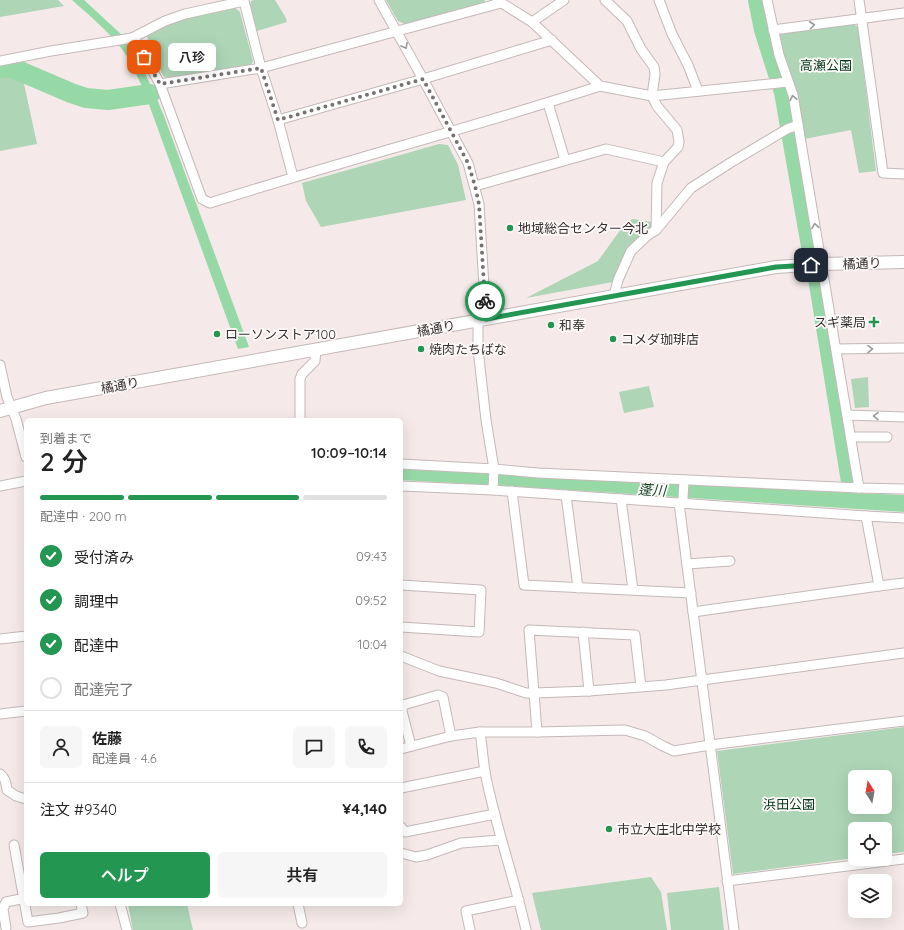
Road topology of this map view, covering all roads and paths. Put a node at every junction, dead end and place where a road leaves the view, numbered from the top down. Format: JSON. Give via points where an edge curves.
{"nodes":[{"id":1,"x":379,"y":0,"type":"edge"},
{"id":2,"x":564,"y":0,"type":"edge"},
{"id":3,"x":605,"y":0,"type":"edge"},
{"id":4,"x":659,"y":0,"type":"edge"},
{"id":5,"x":767,"y":0,"type":"edge"},
{"id":6,"x":860,"y":0,"type":"edge"},
{"id":7,"x":499,"y":2,"type":"edge"},
{"id":8,"x":221,"y":3,"type":"edge"},
{"id":9,"x":904,"y":13,"type":"edge"},
{"id":10,"x":862,"y":18,"type":"junction"},
{"id":11,"x":532,"y":22,"type":"junction"},
{"id":12,"x":773,"y":30,"type":"junction"},
{"id":13,"x":397,"y":31,"type":"junction"},
{"id":14,"x":130,"y":39,"type":"junction"},
{"id":15,"x":552,"y":40,"type":"junction"},
{"id":16,"x":0,"y":61,"type":"edge"},
{"id":17,"x":261,"y":68,"type":"junction"},
{"id":18,"x":423,"y":79,"type":"junction"},
{"id":19,"x":784,"y":82,"type":"junction"},
{"id":20,"x":160,"y":84,"type":"junction"},
{"id":21,"x":600,"y":86,"type":"junction"},
{"id":22,"x":698,"y":91,"type":"junction"},
{"id":23,"x":652,"y":96,"type":"junction"},
{"id":24,"x":548,"y":103,"type":"junction"},
{"id":25,"x":278,"y":120,"type":"junction"},
{"id":26,"x":793,"y":126,"type":"junction"},
{"id":27,"x":451,"y":131,"type":"junction"},
{"id":28,"x":565,"y":160,"type":"junction"},
{"id":29,"x":664,"y":162,"type":"junction"},
{"id":30,"x":904,"y":174,"type":"edge"},
{"id":31,"x":293,"y":178,"type":"junction"},
{"id":32,"x":475,"y":186,"type":"junction"},
{"id":33,"x":656,"y":230,"type":"junction"},
{"id":34,"x":904,"y":262,"type":"edge"},
{"id":35,"x":821,"y":264,"type":"junction"},
{"id":36,"x":614,"y":296,"type":"junction"},
{"id":37,"x":482,"y":320,"type":"junction"},
{"id":38,"x":904,"y":348,"type":"edge"},
{"id":39,"x":836,"y":349,"type":"junction"},
{"id":40,"x":316,"y":350,"type":"junction"},
{"id":41,"x":0,"y":365,"type":"edge"},
{"id":42,"x":6,"y":409,"type":"edge"},
{"id":43,"x":848,"y":415,"type":"junction"},
{"id":44,"x":904,"y":417,"type":"edge"},
{"id":45,"x":300,"y":418,"type":"edge"},
{"id":46,"x":851,"y":437,"type":"junction"},
{"id":47,"x":887,"y":437,"type":"dead end"},
{"id":48,"x":24,"y":449,"type":"edge"},
{"id":49,"x":403,"y":464,"type":"edge"},
{"id":50,"x":494,"y":471,"type":"junction"},
{"id":51,"x":24,"y":481,"type":"edge"},
{"id":52,"x":684,"y":481,"type":"junction"},
{"id":53,"x":0,"y":486,"type":"edge"},
{"id":54,"x":403,"y":486,"type":"edge"},
{"id":55,"x":494,"y":488,"type":"junction"},
{"id":56,"x":860,"y":488,"type":"junction"},
{"id":57,"x":904,"y":489,"type":"edge"},
{"id":58,"x":512,"y":491,"type":"junction"},
{"id":59,"x":566,"y":495,"type":"junction"},
{"id":60,"x":620,"y":499,"type":"junction"},
{"id":61,"x":682,"y":502,"type":"junction"},
{"id":62,"x":866,"y":516,"type":"junction"},
{"id":63,"x":904,"y":518,"type":"edge"},
{"id":64,"x":730,"y":561,"type":"dead end"},
{"id":65,"x":687,"y":564,"type":"junction"},
{"id":66,"x":904,"y":583,"type":"edge"},
{"id":67,"x":403,"y":585,"type":"edge"},
{"id":68,"x":879,"y":586,"type":"junction"},
{"id":69,"x":578,"y":588,"type":"junction"},
{"id":70,"x":633,"y":590,"type":"junction"},
{"id":71,"x":691,"y":593,"type":"junction"},
{"id":72,"x":693,"y":612,"type":"junction"},
{"id":73,"x":403,"y":627,"type":"edge"},
{"id":74,"x":583,"y":632,"type":"junction"},
{"id":75,"x":24,"y":636,"type":"edge"},
{"id":76,"x":0,"y":639,"type":"edge"},
{"id":77,"x":904,"y":653,"type":"edge"},
{"id":78,"x":403,"y":657,"type":"edge"},
{"id":79,"x":702,"y":680,"type":"junction"},
{"id":80,"x":641,"y":687,"type":"junction"},
{"id":81,"x":589,"y":690,"type":"junction"},
{"id":82,"x":534,"y":693,"type":"junction"},
{"id":83,"x":403,"y":705,"type":"edge"},
{"id":84,"x":24,"y":711,"type":"edge"},
{"id":85,"x":0,"y":714,"type":"edge"},
{"id":86,"x":403,"y":715,"type":"edge"},
{"id":87,"x":904,"y":721,"type":"edge"},
{"id":88,"x":480,"y":732,"type":"junction"},
{"id":89,"x":537,"y":732,"type":"junction"},
{"id":90,"x":451,"y":736,"type":"junction"},
{"id":91,"x":710,"y":745,"type":"junction"},
{"id":92,"x":411,"y":746,"type":"junction"},
{"id":93,"x":403,"y":748,"type":"edge"},
{"id":94,"x":485,"y":771,"type":"junction"},
{"id":95,"x":0,"y":774,"type":"edge"},
{"id":96,"x":403,"y":788,"type":"edge"},
{"id":97,"x":24,"y":798,"type":"edge"},
{"id":98,"x":495,"y":814,"type":"junction"},
{"id":99,"x":403,"y":830,"type":"edge"},
{"id":100,"x":501,"y":840,"type":"junction"},
{"id":101,"x":14,"y":845,"type":"dead end"},
{"id":102,"x":403,"y":854,"type":"edge"},
{"id":103,"x":904,"y":859,"type":"edge"},
{"id":104,"x":728,"y":881,"type":"junction"},
{"id":105,"x":24,"y":893,"type":"edge"},
{"id":106,"x":24,"y":898,"type":"edge"},
{"id":107,"x":519,"y":900,"type":"junction"},
{"id":108,"x":26,"y":906,"type":"edge"},
{"id":109,"x":81,"y":906,"type":"edge"},
{"id":110,"x":121,"y":906,"type":"edge"},
{"id":111,"x":298,"y":906,"type":"edge"},
{"id":112,"x":2,"y":909,"type":"edge"},
{"id":113,"x":302,"y":923,"type":"dead end"},
{"id":114,"x":6,"y":928,"type":"dead end"},
{"id":115,"x":127,"y":930,"type":"edge"},
{"id":116,"x":470,"y":930,"type":"edge"},
{"id":117,"x":526,"y":930,"type":"edge"},
{"id":118,"x":734,"y":930,"type":"edge"}],
"edges":[{"from":1,"to":13,"type":"street"},
{"from":2,"to":11,"type":"street"},
{"from":3,"to":23,"type":"street","via":[[627,21],[641,49],[654,67]]},
{"from":4,"to":22,"type":"street"},
{"from":5,"to":12,"type":"street"},
{"from":6,"to":10,"type":"street"},
{"from":7,"to":11,"type":"street"},
{"from":7,"to":13,"type":"street"},
{"from":8,"to":14,"type":"street","via":[[165,21]]},
{"from":8,"to":17,"type":"street","via":[[244,1]]},
{"from":9,"to":10,"type":"street"},
{"from":12,"to":10,"type":"street","one_way":true},
{"from":10,"to":30,"type":"street","via":[[883,173]]},
{"from":11,"to":15,"type":"street"},
{"from":12,"to":19,"type":"street"},
{"from":13,"to":17,"type":"street"},
{"from":13,"to":18,"type":"street","one_way":true},
{"from":14,"to":16,"type":"street"},
{"from":14,"to":20,"type":"street","via":[[137,43]]},
{"from":15,"to":18,"type":"street"},
{"from":15,"to":21,"type":"street"},
{"from":17,"to":20,"type":"street"},
{"from":17,"to":25,"type":"street"},
{"from":18,"to":25,"type":"street"},
{"from":18,"to":27,"type":"street"},
{"from":19,"to":22,"type":"street"},
{"from":26,"to":19,"type":"street","one_way":true,"via":[[793,95]]},
{"from":20,"to":31,"type":"street","via":[[202,199],[210,203]]},
{"from":21,"to":23,"type":"street"},
{"from":21,"to":24,"type":"street"},
{"from":22,"to":23,"type":"street"},
{"from":23,"to":29,"type":"street","via":[[677,130],[678,147]]},
{"from":24,"to":27,"type":"street"},
{"from":24,"to":28,"type":"street"},
{"from":25,"to":31,"type":"street"},
{"from":26,"to":33,"type":"street","via":[[691,188]]},
{"from":35,"to":26,"type":"street","one_way":true},
{"from":27,"to":31,"type":"street"},
{"from":27,"to":32,"type":"street","via":[[468,163]]},
{"from":28,"to":29,"type":"street","via":[[606,149]]},
{"from":28,"to":32,"type":"street"},
{"from":29,"to":33,"type":"street","via":[[657,182]]},
{"from":32,"to":37,"type":"street","via":[[479,204]]},
{"from":33,"to":36,"type":"street","via":[[630,251]]},
{"from":34,"to":35,"type":"street","name":"橘通り"},
{"from":35,"to":36,"type":"street","name":"橘通り","via":[[776,267]]},
{"from":35,"to":39,"type":"street"},
{"from":36,"to":37,"type":"street","name":"橘通り"},
{"from":37,"to":40,"type":"street","name":"橘通り"},
{"from":37,"to":50,"type":"street","via":[[478,348]]},
{"from":39,"to":38,"type":"street","one_way":true},
{"from":39,"to":43,"type":"street"},
{"from":40,"to":42,"type":"street","name":"橘通り","via":[[46,398]]},
{"from":40,"to":45,"type":"street","via":[[315,361],[300,378]]},
{"from":41,"to":42,"type":"street","via":[[7,397]]},
{"from":42,"to":48,"type":"street","via":[[16,419]]},
{"from":44,"to":43,"type":"street","one_way":true},
{"from":43,"to":46,"type":"street"},
{"from":46,"to":47,"type":"street"},
{"from":46,"to":56,"type":"street"},
{"from":49,"to":50,"type":"street"},
{"from":50,"to":52,"type":"street"},
{"from":50,"to":55,"type":"street"},
{"from":51,"to":53,"type":"street"},
{"from":52,"to":56,"type":"street"},
{"from":52,"to":61,"type":"street"},
{"from":54,"to":55,"type":"street"},
{"from":55,"to":58,"type":"street"},
{"from":56,"to":57,"type":"street"},
{"from":58,"to":59,"type":"street"},
{"from":58,"to":69,"type":"street","via":[[524,585]]},
{"from":59,"to":60,"type":"street"},
{"from":59,"to":69,"type":"street"},
{"from":60,"to":61,"type":"street"},
{"from":60,"to":70,"type":"street"},
{"from":61,"to":62,"type":"street"},
{"from":61,"to":65,"type":"street"},
{"from":62,"to":63,"type":"street"},
{"from":62,"to":68,"type":"street"},
{"from":64,"to":65,"type":"street"},
{"from":65,"to":71,"type":"street"},
{"from":66,"to":68,"type":"street"},
{"from":67,"to":73,"type":"street","via":[[481,590],[479,632]]},
{"from":68,"to":72,"type":"street"},
{"from":69,"to":70,"type":"street"},
{"from":70,"to":71,"type":"street"},
{"from":71,"to":72,"type":"street"},
{"from":72,"to":79,"type":"street"},
{"from":74,"to":80,"type":"street","via":[[635,635]]},
{"from":74,"to":81,"type":"street"},
{"from":74,"to":82,"type":"street","via":[[529,630]]},
{"from":75,"to":76,"type":"street"},
{"from":77,"to":79,"type":"street"},
{"from":78,"to":82,"type":"street","via":[[439,671]]},
{"from":79,"to":80,"type":"street"},
{"from":79,"to":91,"type":"street"},
{"from":80,"to":81,"type":"street"},
{"from":81,"to":82,"type":"street"},
{"from":82,"to":89,"type":"street"},
{"from":83,"to":90,"type":"street","via":[[443,697]]},
{"from":84,"to":85,"type":"street"},
{"from":86,"to":92,"type":"street"},
{"from":87,"to":91,"type":"street"},
{"from":88,"to":89,"type":"street"},
{"from":88,"to":90,"type":"street"},
{"from":88,"to":94,"type":"street"},
{"from":89,"to":91,"type":"street","via":[[625,730],[645,736],[674,751]]},
{"from":90,"to":92,"type":"street"},
{"from":91,"to":104,"type":"street"},
{"from":92,"to":93,"type":"street"},
{"from":94,"to":96,"type":"street"},
{"from":94,"to":98,"type":"street"},
{"from":95,"to":97,"type":"street","via":[[6,781],[7,790]]},
{"from":98,"to":99,"type":"street","via":[[405,832]]},
{"from":98,"to":100,"type":"street"},
{"from":100,"to":102,"type":"street","via":[[455,844],[439,852],[416,857]]},
{"from":100,"to":107,"type":"street"},
{"from":101,"to":105,"type":"street"},
{"from":103,"to":104,"type":"street"},
{"from":104,"to":118,"type":"street"},
{"from":106,"to":112,"type":"street","via":[[6,902]]},
{"from":107,"to":116,"type":"street","via":[[466,911]]},
{"from":107,"to":117,"type":"street"},
{"from":108,"to":109,"type":"street","via":[[28,922],[83,913]]},
{"from":110,"to":115,"type":"street"},
{"from":111,"to":113,"type":"street"},
{"from":112,"to":114,"type":"street"}]}
